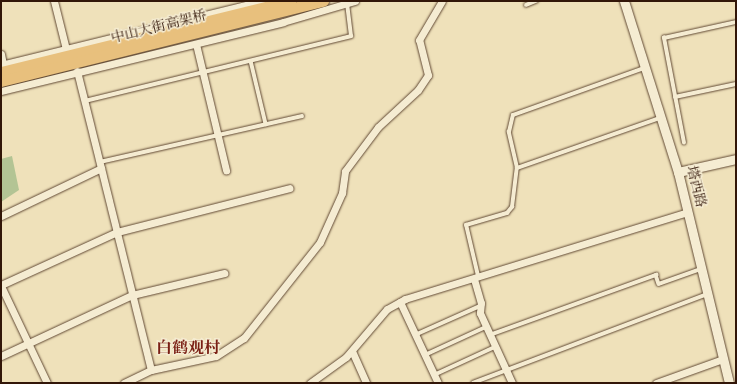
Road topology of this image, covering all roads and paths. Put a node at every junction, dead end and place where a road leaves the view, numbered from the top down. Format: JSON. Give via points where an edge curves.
{"nodes":[{"id":1,"x":54,"y":1,"type":"edge"},
{"id":2,"x":261,"y":1,"type":"edge"},
{"id":3,"x":290,"y":1,"type":"edge"},
{"id":4,"x":323,"y":1,"type":"edge"},
{"id":5,"x":355,"y":1,"type":"edge"},
{"id":6,"x":442,"y":1,"type":"edge"},
{"id":7,"x":536,"y":1,"type":"edge"},
{"id":8,"x":624,"y":1,"type":"edge"},
{"id":9,"x":346,"y":4,"type":"junction"},
{"id":10,"x":526,"y":5,"type":"dead end"},
{"id":11,"x":736,"y":22,"type":"edge"},
{"id":12,"x":196,"y":44,"type":"junction"},
{"id":13,"x":66,"y":49,"type":"junction"},
{"id":14,"x":1,"y":54,"type":"edge"},
{"id":15,"x":251,"y":61,"type":"junction"},
{"id":16,"x":2,"y":67,"type":"edge"},
{"id":17,"x":644,"y":68,"type":"junction"},
{"id":18,"x":77,"y":71,"type":"junction"},
{"id":19,"x":203,"y":73,"type":"junction"},
{"id":20,"x":1,"y":82,"type":"edge"},
{"id":21,"x":736,"y":84,"type":"edge"},
{"id":22,"x":1,"y":91,"type":"edge"},
{"id":23,"x":675,"y":97,"type":"junction"},
{"id":24,"x":85,"y":101,"type":"junction"},
{"id":25,"x":302,"y":116,"type":"dead end"},
{"id":26,"x":660,"y":118,"type":"junction"},
{"id":27,"x":266,"y":124,"type":"junction"},
{"id":28,"x":218,"y":135,"type":"junction"},
{"id":29,"x":684,"y":143,"type":"dead end"},
{"id":30,"x":736,"y":159,"type":"edge"},
{"id":31,"x":100,"y":165,"type":"junction"},
{"id":32,"x":517,"y":168,"type":"junction"},
{"id":33,"x":226,"y":170,"type":"dead end"},
{"id":34,"x":678,"y":172,"type":"junction"},
{"id":35,"x":289,"y":188,"type":"dead end"},
{"id":36,"x":687,"y":212,"type":"junction"},
{"id":37,"x":1,"y":216,"type":"edge"},
{"id":38,"x":117,"y":232,"type":"junction"},
{"id":39,"x":701,"y":269,"type":"junction"},
{"id":40,"x":224,"y":273,"type":"dead end"},
{"id":41,"x":476,"y":278,"type":"junction"},
{"id":42,"x":1,"y":285,"type":"edge"},
{"id":43,"x":707,"y":294,"type":"junction"},
{"id":44,"x":132,"y":295,"type":"junction"},
{"id":45,"x":400,"y":302,"type":"junction"},
{"id":46,"x":481,"y":306,"type":"junction"},
{"id":47,"x":486,"y":327,"type":"junction"},
{"id":48,"x":416,"y":334,"type":"junction"},
{"id":49,"x":489,"y":335,"type":"junction"},
{"id":50,"x":28,"y":344,"type":"junction"},
{"id":51,"x":495,"y":347,"type":"junction"},
{"id":52,"x":352,"y":351,"type":"junction"},
{"id":53,"x":425,"y":355,"type":"junction"},
{"id":54,"x":1,"y":356,"type":"edge"},
{"id":55,"x":723,"y":359,"type":"junction"},
{"id":56,"x":505,"y":368,"type":"junction"},
{"id":57,"x":151,"y":370,"type":"junction"},
{"id":58,"x":434,"y":375,"type":"junction"},
{"id":59,"x":47,"y":383,"type":"edge"},
{"id":60,"x":124,"y":383,"type":"edge"},
{"id":61,"x":310,"y":383,"type":"edge"},
{"id":62,"x":366,"y":383,"type":"edge"},
{"id":63,"x":438,"y":383,"type":"edge"},
{"id":64,"x":473,"y":383,"type":"edge"},
{"id":65,"x":512,"y":383,"type":"edge"},
{"id":66,"x":656,"y":383,"type":"edge"},
{"id":67,"x":729,"y":383,"type":"edge"}],
"edges":[{"from":1,"to":13,"type":"street"},
{"from":2,"to":13,"type":"street"},
{"from":3,"to":16,"type":"main road","name":"中山大街高架桥"},
{"from":4,"to":20,"type":"main road","name":"中山大街高架桥"},
{"from":5,"to":9,"type":"street"},
{"from":6,"to":57,"type":"street","via":[[419,40],[428,76],[418,90],[378,127],[345,171],[342,192],[320,242],[308,258],[232,349],[216,356]]},
{"from":7,"to":10,"type":"lane"},
{"from":8,"to":17,"type":"street","name":"塔西路"},
{"from":9,"to":12,"type":"street"},
{"from":9,"to":15,"type":"lane","via":[[351,36]]},
{"from":11,"to":23,"type":"lane","via":[[664,38]]},
{"from":12,"to":18,"type":"street"},
{"from":12,"to":19,"type":"street"},
{"from":13,"to":16,"type":"street"},
{"from":14,"to":16,"type":"street"},
{"from":15,"to":19,"type":"lane"},
{"from":15,"to":27,"type":"lane"},
{"from":17,"to":26,"type":"street","name":"塔西路"},
{"from":17,"to":32,"type":"lane","via":[[513,115],[509,132]]},
{"from":18,"to":22,"type":"street"},
{"from":18,"to":24,"type":"street"},
{"from":19,"to":24,"type":"lane"},
{"from":19,"to":28,"type":"street"},
{"from":21,"to":23,"type":"lane"},
{"from":23,"to":29,"type":"lane"},
{"from":24,"to":31,"type":"street"},
{"from":25,"to":27,"type":"lane"},
{"from":26,"to":32,"type":"lane"},
{"from":26,"to":34,"type":"street","name":"塔西路"},
{"from":27,"to":28,"type":"lane"},
{"from":28,"to":31,"type":"lane"},
{"from":28,"to":33,"type":"street"},
{"from":30,"to":34,"type":"street"},
{"from":31,"to":37,"type":"street"},
{"from":31,"to":38,"type":"street"},
{"from":32,"to":41,"type":"lane","via":[[510,210],[466,225]]},
{"from":34,"to":36,"type":"street","name":"塔西路"},
{"from":35,"to":38,"type":"street"},
{"from":36,"to":39,"type":"street","name":"塔西路"},
{"from":36,"to":41,"type":"street"},
{"from":38,"to":42,"type":"street"},
{"from":38,"to":44,"type":"street"},
{"from":39,"to":43,"type":"street","name":"塔西路"},
{"from":39,"to":49,"type":"lane","via":[[659,284],[656,275]]},
{"from":40,"to":44,"type":"street"},
{"from":41,"to":45,"type":"street"},
{"from":41,"to":46,"type":"street"},
{"from":42,"to":50,"type":"street"},
{"from":43,"to":55,"type":"street","name":"塔西路"},
{"from":43,"to":56,"type":"lane"},
{"from":44,"to":50,"type":"street"},
{"from":44,"to":57,"type":"street"},
{"from":45,"to":48,"type":"street"},
{"from":45,"to":52,"type":"street","via":[[387,309]]},
{"from":46,"to":47,"type":"street"},
{"from":46,"to":48,"type":"lane"},
{"from":47,"to":49,"type":"street"},
{"from":47,"to":53,"type":"lane"},
{"from":48,"to":53,"type":"street"},
{"from":49,"to":51,"type":"street"},
{"from":50,"to":54,"type":"street"},
{"from":50,"to":59,"type":"street"},
{"from":51,"to":56,"type":"street"},
{"from":51,"to":58,"type":"lane"},
{"from":52,"to":61,"type":"street"},
{"from":52,"to":62,"type":"street"},
{"from":53,"to":58,"type":"street"},
{"from":55,"to":66,"type":"street"},
{"from":55,"to":67,"type":"street","name":"塔西路"},
{"from":56,"to":64,"type":"lane"},
{"from":56,"to":65,"type":"street"},
{"from":57,"to":60,"type":"street"},
{"from":58,"to":63,"type":"street"}]}
